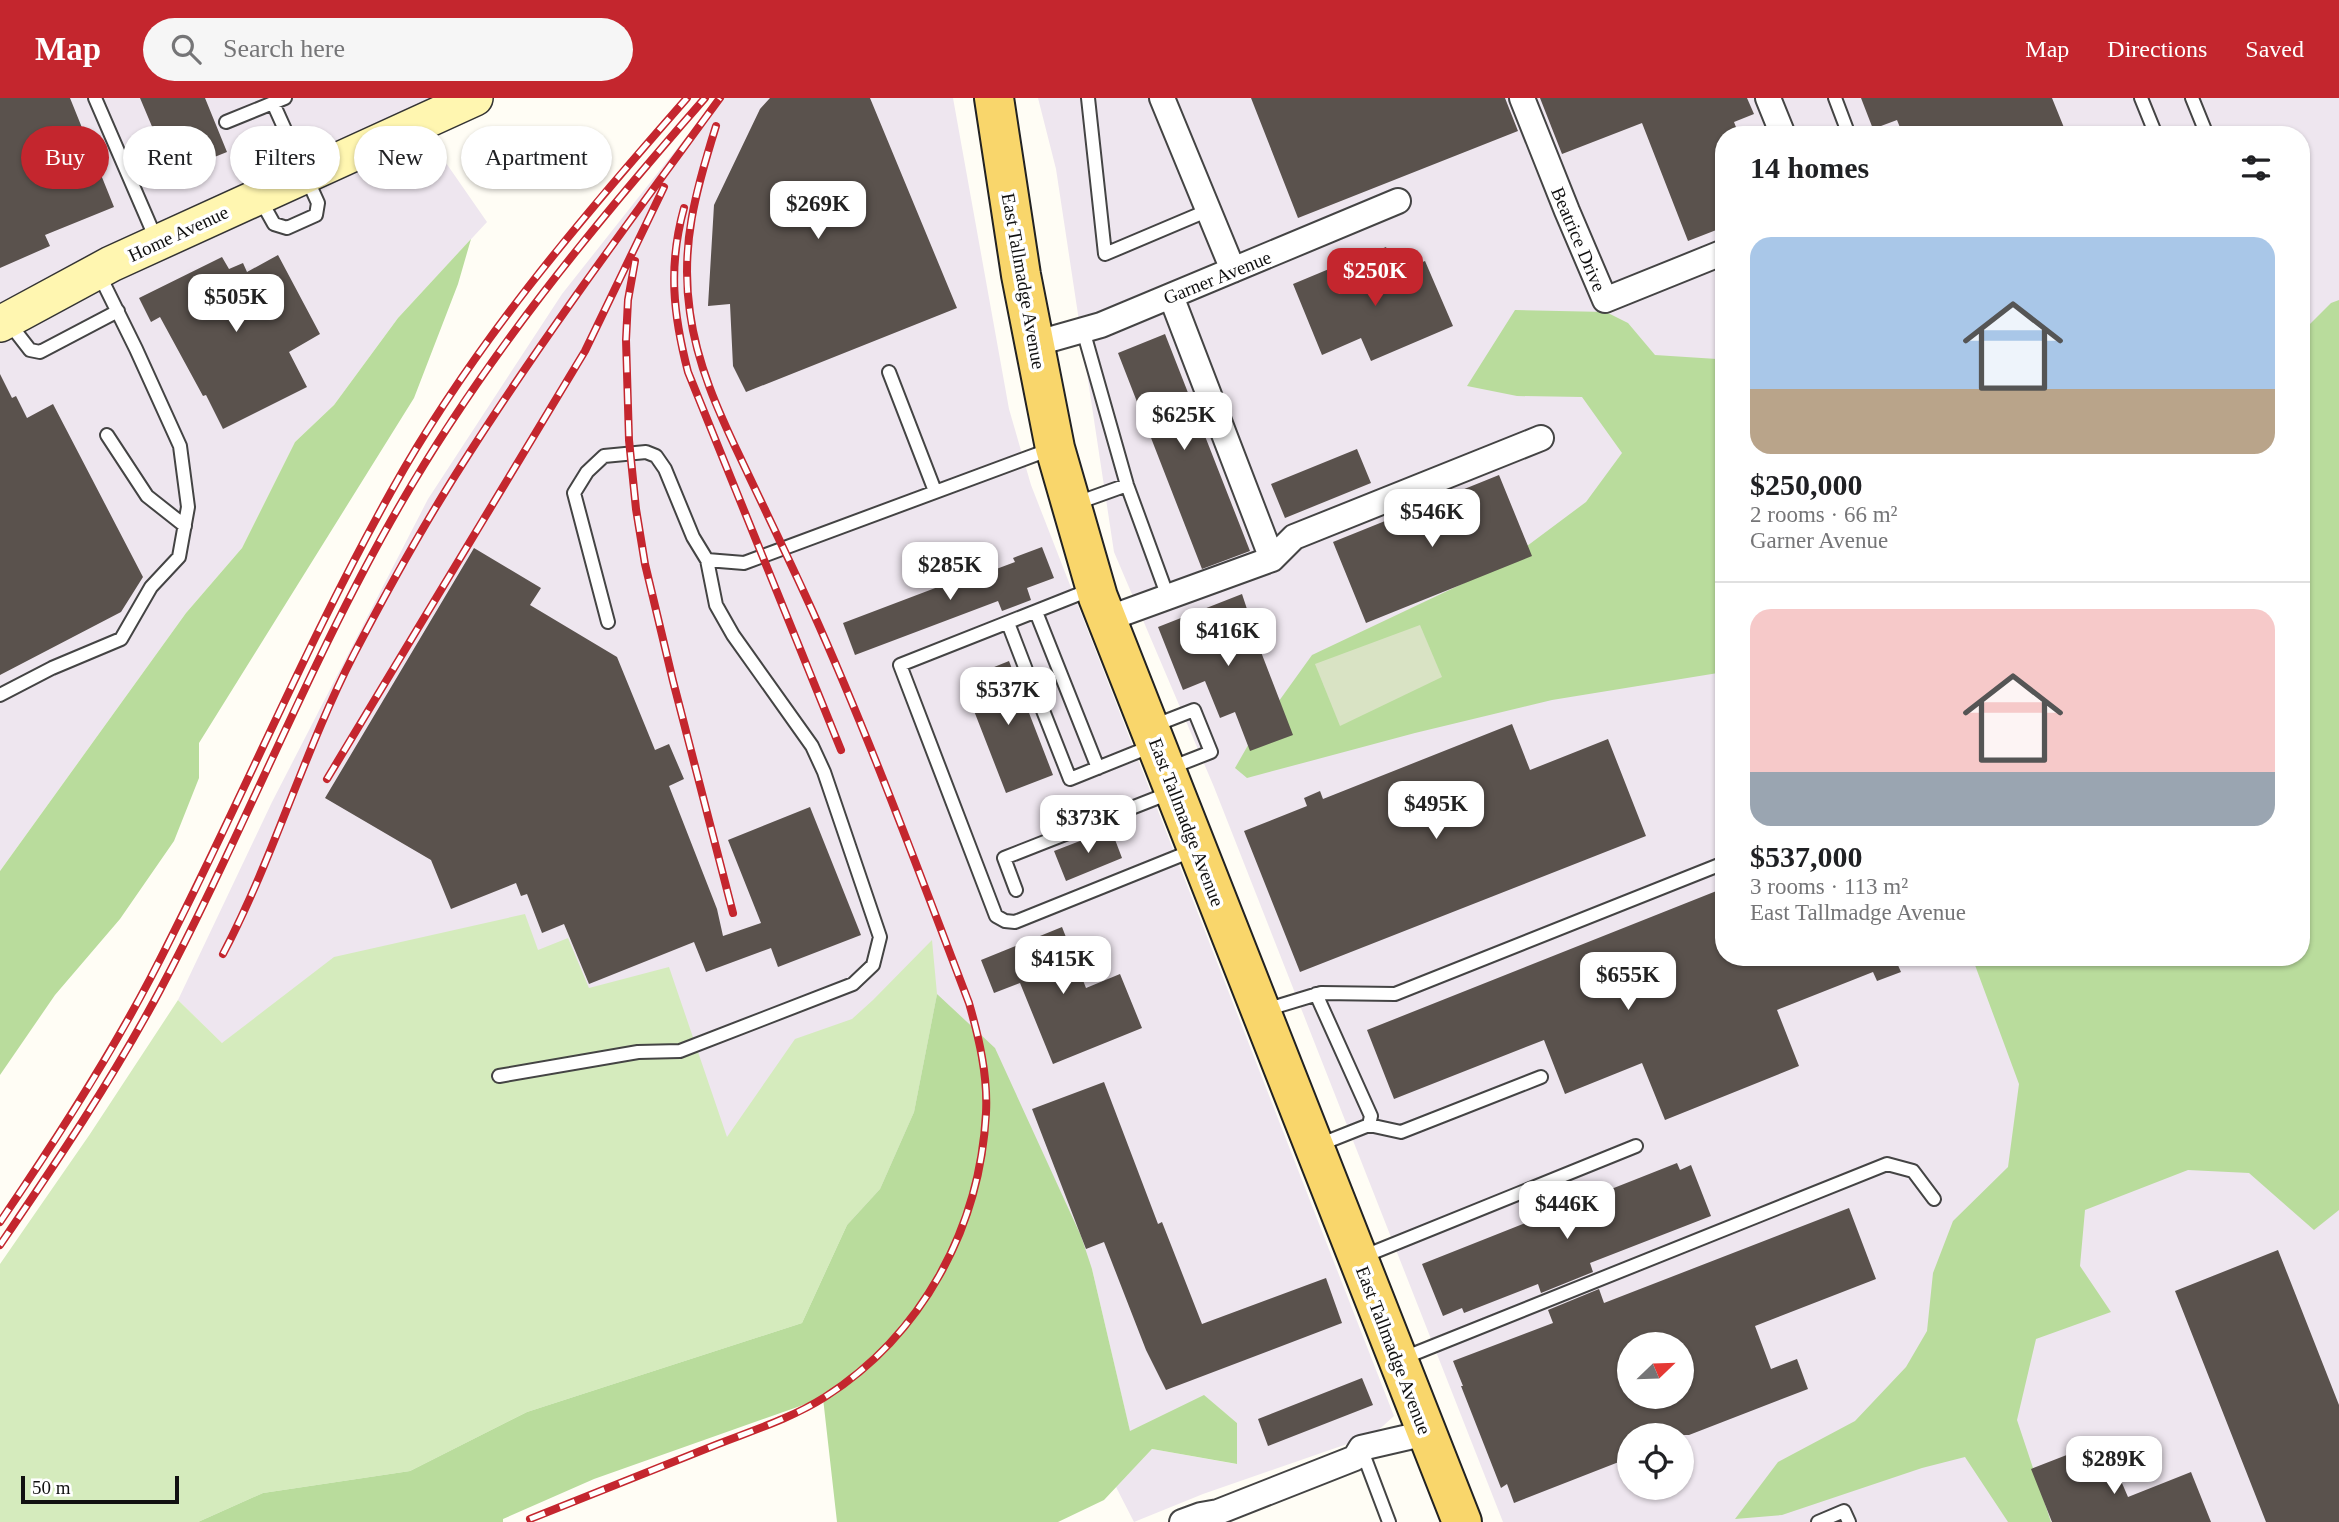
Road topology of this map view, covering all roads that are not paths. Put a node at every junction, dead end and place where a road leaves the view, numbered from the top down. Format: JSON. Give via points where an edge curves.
{"nodes":[{"id":1,"x":95,"y":98,"type":"edge"},
{"id":2,"x":475,"y":98,"type":"edge"},
{"id":3,"x":994,"y":98,"type":"edge"},
{"id":4,"x":1088,"y":98,"type":"edge"},
{"id":5,"x":1162,"y":98,"type":"edge"},
{"id":6,"x":1522,"y":98,"type":"edge"},
{"id":7,"x":1768,"y":98,"type":"edge"},
{"id":8,"x":1835,"y":98,"type":"edge"},
{"id":9,"x":2141,"y":98,"type":"edge"},
{"id":10,"x":2192,"y":98,"type":"edge"},
{"id":11,"x":279,"y":100,"type":"edge"},
{"id":12,"x":226,"y":122,"type":"dead end"},
{"id":13,"x":288,"y":126,"type":"edge"},
{"id":14,"x":1779,"y":126,"type":"edge"},
{"id":15,"x":1846,"y":126,"type":"edge"},
{"id":16,"x":2152,"y":126,"type":"edge"},
{"id":17,"x":2203,"y":126,"type":"edge"},
{"id":18,"x":340,"y":160,"type":"edge"},
{"id":19,"x":275,"y":189,"type":"edge"},
{"id":20,"x":1398,"y":201,"type":"dead end"},
{"id":21,"x":1209,"y":210,"type":"junction"},
{"id":22,"x":157,"y":243,"type":"junction"},
{"id":23,"x":1715,"y":256,"type":"edge"},
{"id":24,"x":1233,"y":270,"type":"junction"},
{"id":25,"x":97,"y":271,"type":"junction"},
{"id":26,"x":1171,"y":296,"type":"junction"},
{"id":27,"x":118,"y":311,"type":"junction"},
{"id":28,"x":3,"y":322,"type":"edge"},
{"id":29,"x":1083,"y":330,"type":"junction"},
{"id":30,"x":1034,"y":344,"type":"junction"},
{"id":31,"x":889,"y":372,"type":"dead end"},
{"id":32,"x":107,"y":435,"type":"dead end"},
{"id":33,"x":1541,"y":438,"type":"dead end"},
{"id":34,"x":1055,"y":448,"type":"junction"},
{"id":35,"x":1127,"y":485,"type":"junction"},
{"id":36,"x":935,"y":491,"type":"junction"},
{"id":37,"x":1070,"y":506,"type":"junction"},
{"id":38,"x":184,"y":526,"type":"junction"},
{"id":39,"x":1272,"y":559,"type":"junction"},
{"id":40,"x":707,"y":560,"type":"junction"},
{"id":41,"x":1168,"y":597,"type":"junction"},
{"id":42,"x":1102,"y":604,"type":"junction"},
{"id":43,"x":1036,"y":612,"type":"junction"},
{"id":44,"x":608,"y":622,"type":"dead end"},
{"id":45,"x":1007,"y":623,"type":"junction"},
{"id":46,"x":1028,"y":675,"type":"dead end"},
{"id":47,"x":0,"y":695,"type":"edge"},
{"id":48,"x":1042,"y":708,"type":"dead end"},
{"id":49,"x":1162,"y":758,"type":"junction"},
{"id":50,"x":1098,"y":768,"type":"junction"},
{"id":51,"x":1198,"y":849,"type":"junction"},
{"id":52,"x":1715,"y":867,"type":"edge"},
{"id":53,"x":1016,"y":890,"type":"dead end"},
{"id":54,"x":1316,"y":994,"type":"junction"},
{"id":55,"x":1262,"y":1011,"type":"junction"},
{"id":56,"x":499,"y":1076,"type":"dead end"},
{"id":57,"x":1541,"y":1077,"type":"dead end"},
{"id":58,"x":1369,"y":1125,"type":"junction"},
{"id":59,"x":1314,"y":1146,"type":"junction"},
{"id":60,"x":1636,"y":1146,"type":"dead end"},
{"id":61,"x":1934,"y":1199,"type":"dead end"},
{"id":62,"x":1358,"y":1258,"type":"junction"},
{"id":63,"x":1398,"y":1360,"type":"junction"},
{"id":64,"x":1426,"y":1433,"type":"junction"},
{"id":65,"x":1361,"y":1448,"type":"junction"},
{"id":66,"x":1182,"y":1522,"type":"edge"},
{"id":67,"x":1389,"y":1522,"type":"edge"},
{"id":68,"x":1462,"y":1522,"type":"edge"},
{"id":69,"x":1818,"y":1522,"type":"edge"},
{"id":70,"x":1849,"y":1522,"type":"edge"}],
"edges":[{"from":1,"to":22,"type":"lane"},
{"from":2,"to":18,"type":"street","name":"Home Avenue"},
{"from":3,"to":30,"type":"main road","name":"East Tallmadge Avenue"},
{"from":4,"to":21,"type":"lane","via":[[1105,254]]},
{"from":5,"to":21,"type":"street"},
{"from":6,"to":23,"type":"street","name":"Beatrice Drive","via":[[1605,300]]},
{"from":7,"to":14,"type":"street"},
{"from":8,"to":15,"type":"lane"},
{"from":9,"to":16,"type":"lane"},
{"from":10,"to":17,"type":"lane"},
{"from":11,"to":12,"type":"lane"},
{"from":11,"to":13,"type":"lane"},
{"from":19,"to":22,"type":"street","name":"Home Avenue"},
{"from":20,"to":24,"type":"street","name":"Garner Avenue"},
{"from":21,"to":24,"type":"street"},
{"from":22,"to":25,"type":"street","name":"Home Avenue"},
{"from":24,"to":26,"type":"street","name":"Garner Avenue"},
{"from":25,"to":27,"type":"lane"},
{"from":25,"to":28,"type":"street","name":"Home Avenue"},
{"from":26,"to":29,"type":"street","name":"Garner Avenue"},
{"from":26,"to":39,"type":"street"},
{"from":27,"to":28,"type":"lane","via":[[40,352],[30,350]]},
{"from":27,"to":38,"type":"lane","via":[[180,446],[188,507]]},
{"from":29,"to":30,"type":"street","name":"Garner Avenue"},
{"from":29,"to":35,"type":"lane"},
{"from":30,"to":34,"type":"main road","name":"East Tallmadge Avenue"},
{"from":31,"to":36,"type":"lane"},
{"from":32,"to":38,"type":"lane","via":[[147,496]]},
{"from":33,"to":39,"type":"street","via":[[1294,537]]},
{"from":34,"to":36,"type":"lane"},
{"from":34,"to":37,"type":"main road","name":"East Tallmadge Avenue"},
{"from":35,"to":37,"type":"lane"},
{"from":35,"to":41,"type":"lane"},
{"from":36,"to":40,"type":"lane","via":[[744,563]]},
{"from":37,"to":42,"type":"main road","name":"East Tallmadge Avenue"},
{"from":38,"to":47,"type":"lane","via":[[179,557],[151,587],[121,639]]},
{"from":39,"to":41,"type":"street"},
{"from":40,"to":44,"type":"lane","via":[[656,456],[646,452],[604,456],[573,493]]},
{"from":40,"to":56,"type":"lane","via":[[716,605],[824,772],[880,937],[873,965],[853,984],[680,1051],[638,1052]]},
{"from":41,"to":42,"type":"street"},
{"from":42,"to":43,"type":"lane"},
{"from":42,"to":49,"type":"main road","name":"East Tallmadge Avenue"},
{"from":43,"to":45,"type":"lane"},
{"from":43,"to":50,"type":"lane"},
{"from":45,"to":46,"type":"lane"},
{"from":45,"to":51,"type":"lane","via":[[900,665],[996,916],[1015,922]]},
{"from":48,"to":50,"type":"lane","via":[[1070,779]]},
{"from":49,"to":50,"type":"lane"},
{"from":49,"to":51,"type":"main road","name":"East Tallmadge Avenue"},
{"from":49,"to":53,"type":"lane","via":[[1004,858]]},
{"from":51,"to":55,"type":"main road","name":"East Tallmadge Avenue"},
{"from":52,"to":54,"type":"lane","via":[[1395,994]]},
{"from":54,"to":55,"type":"lane"},
{"from":54,"to":58,"type":"lane","via":[[1371,1116]]},
{"from":55,"to":59,"type":"main road","name":"East Tallmadge Avenue"},
{"from":57,"to":58,"type":"lane","via":[[1401,1132]]},
{"from":58,"to":59,"type":"lane"},
{"from":59,"to":62,"type":"main road","name":"East Tallmadge Avenue"},
{"from":60,"to":62,"type":"lane"},
{"from":61,"to":63,"type":"lane","via":[[1913,1171],[1886,1164]]},
{"from":62,"to":63,"type":"main road","name":"East Tallmadge Avenue"},
{"from":63,"to":64,"type":"main road","name":"East Tallmadge Avenue"},
{"from":64,"to":65,"type":"street"},
{"from":64,"to":68,"type":"main road","name":"East Tallmadge Avenue"},
{"from":65,"to":66,"type":"street","via":[[1355,1458]]},
{"from":65,"to":67,"type":"lane"},
{"from":69,"to":70,"type":"lane","via":[[1844,1511]]}]}
